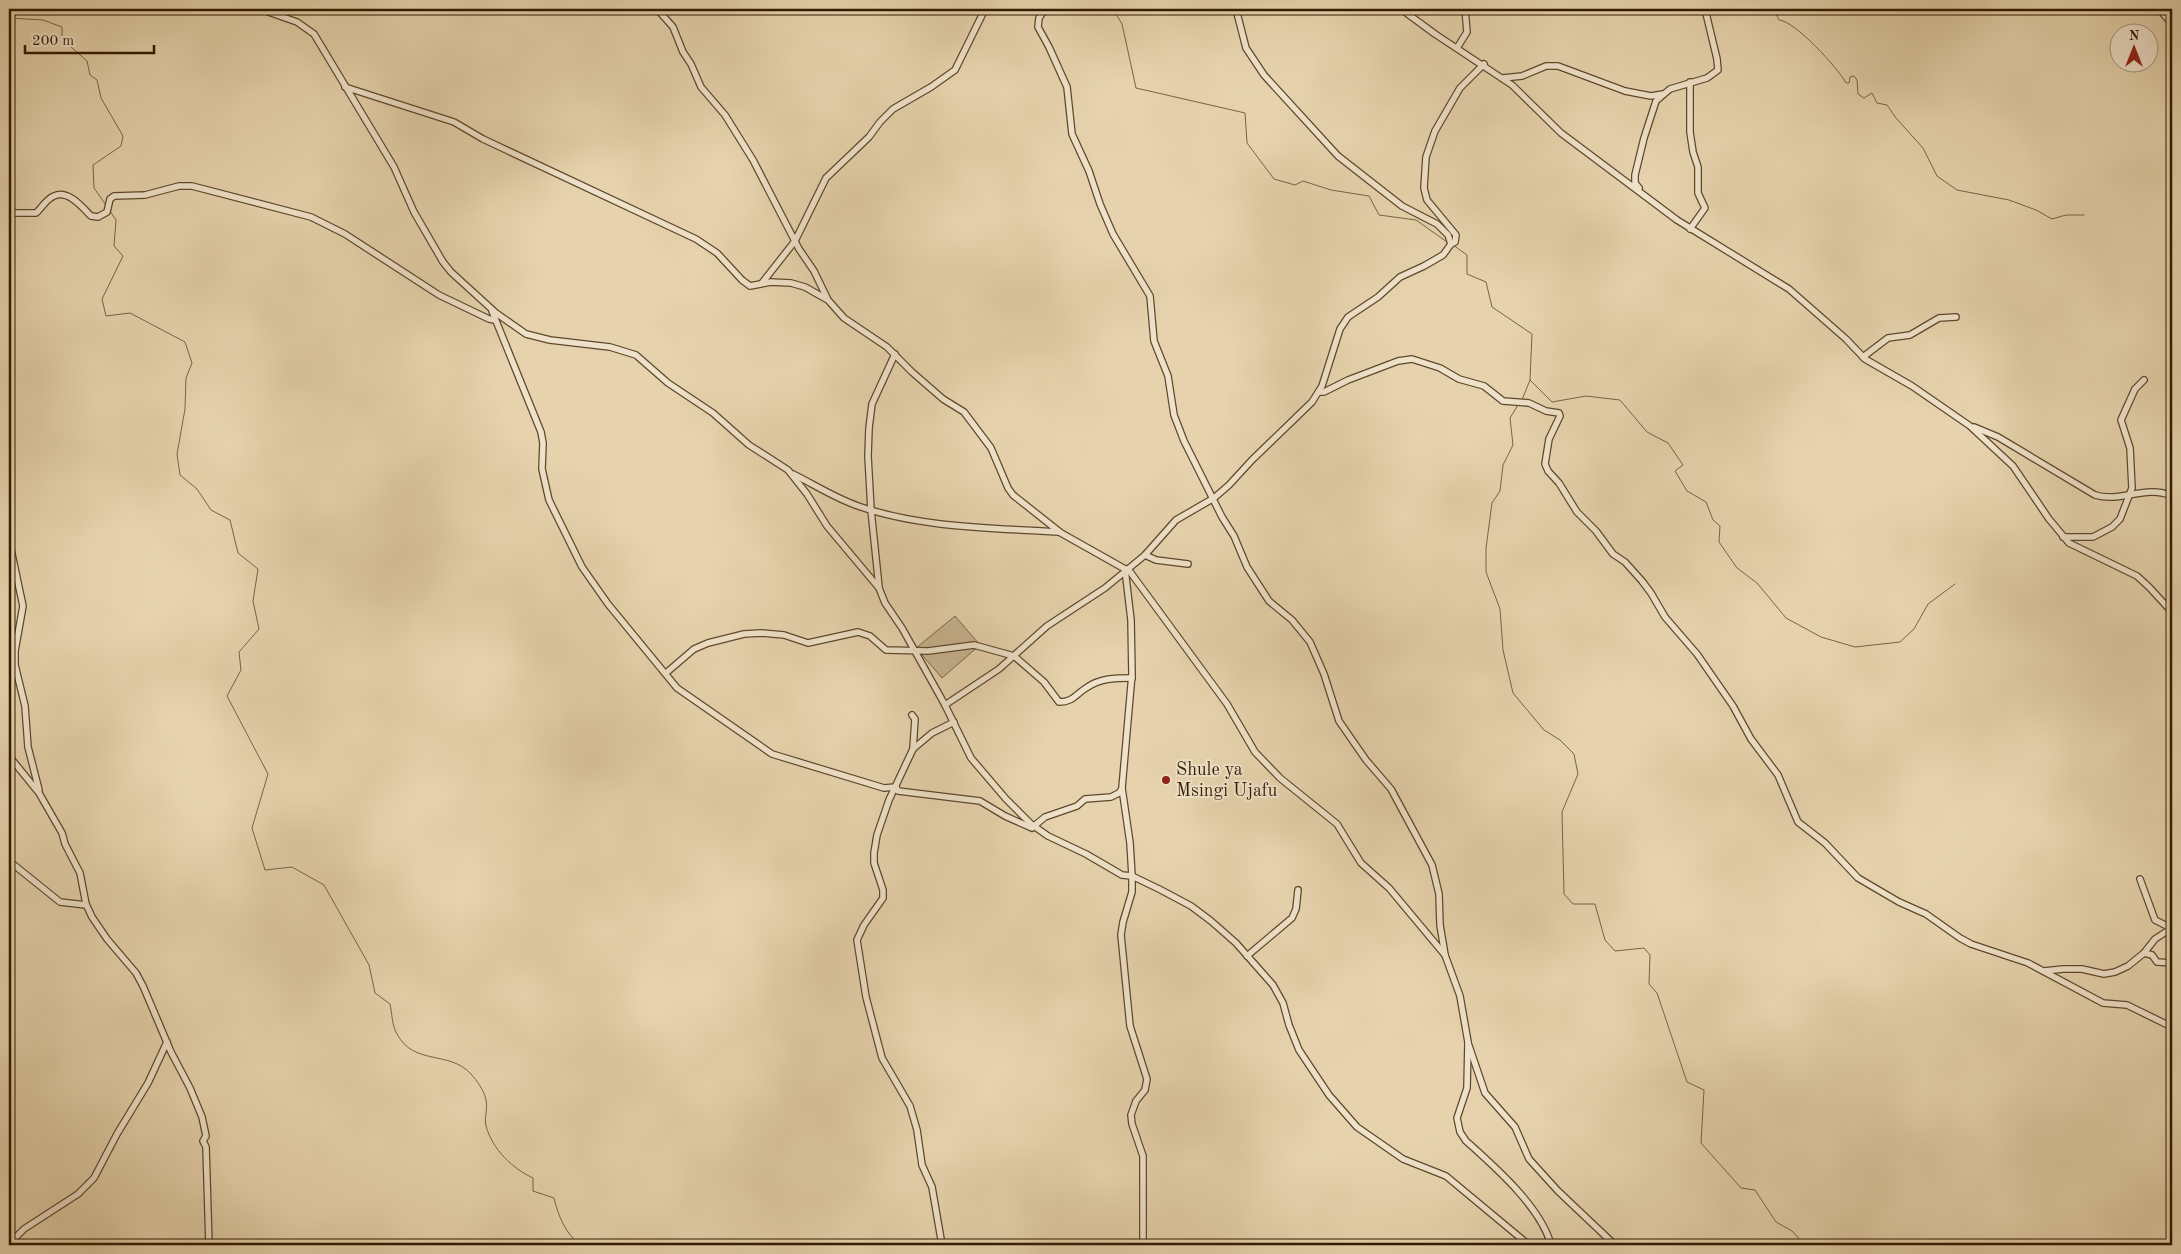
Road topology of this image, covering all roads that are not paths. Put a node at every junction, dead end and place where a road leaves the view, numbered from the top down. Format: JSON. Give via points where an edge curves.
{"nodes":[{"id":1,"x":260,"y":9,"type":"edge"},
{"id":2,"x":657,"y":9,"type":"edge"},
{"id":3,"x":985,"y":9,"type":"edge"},
{"id":4,"x":1042,"y":9,"type":"edge"},
{"id":5,"x":1236,"y":9,"type":"edge"},
{"id":6,"x":1401,"y":9,"type":"edge"},
{"id":7,"x":1465,"y":9,"type":"edge"},
{"id":8,"x":1705,"y":9,"type":"edge"},
{"id":9,"x":2159,"y":9,"type":"edge"},
{"id":10,"x":2172,"y":24,"type":"edge"},
{"id":11,"x":1457,"y":48,"type":"junction"},
{"id":12,"x":1484,"y":64,"type":"junction"},
{"id":13,"x":1502,"y":78,"type":"junction"},
{"id":14,"x":1690,"y":82,"type":"junction"},
{"id":15,"x":345,"y":87,"type":"junction"},
{"id":16,"x":1665,"y":92,"type":"junction"},
{"id":17,"x":1641,"y":192,"type":"junction"},
{"id":18,"x":9,"y":213,"type":"edge"},
{"id":19,"x":1690,"y":229,"type":"junction"},
{"id":20,"x":795,"y":241,"type":"junction"},
{"id":21,"x":1451,"y":244,"type":"junction"},
{"id":22,"x":762,"y":283,"type":"junction"},
{"id":23,"x":828,"y":300,"type":"junction"},
{"id":24,"x":489,"y":306,"type":"junction"},
{"id":25,"x":1956,"y":317,"type":"dead end"},
{"id":26,"x":495,"y":320,"type":"junction"},
{"id":27,"x":895,"y":354,"type":"junction"},
{"id":28,"x":1862,"y":357,"type":"junction"},
{"id":29,"x":2144,"y":380,"type":"dead end"},
{"id":30,"x":1319,"y":392,"type":"junction"},
{"id":31,"x":1970,"y":426,"type":"junction"},
{"id":32,"x":790,"y":472,"type":"junction"},
{"id":33,"x":2132,"y":483,"type":"junction"},
{"id":34,"x":2141,"y":491,"type":"junction"},
{"id":35,"x":2131,"y":494,"type":"junction"},
{"id":36,"x":2172,"y":496,"type":"edge"},
{"id":37,"x":1214,"y":498,"type":"junction"},
{"id":38,"x":871,"y":510,"type":"junction"},
{"id":39,"x":1061,"y":533,"type":"junction"},
{"id":40,"x":2063,"y":538,"type":"junction"},
{"id":41,"x":9,"y":540,"type":"edge"},
{"id":42,"x":1145,"y":554,"type":"junction"},
{"id":43,"x":1188,"y":564,"type":"dead end"},
{"id":44,"x":1126,"y":569,"type":"junction"},
{"id":45,"x":879,"y":588,"type":"junction"},
{"id":46,"x":2172,"y":612,"type":"edge"},
{"id":47,"x":914,"y":649,"type":"junction"},
{"id":48,"x":1014,"y":656,"type":"junction"},
{"id":49,"x":666,"y":673,"type":"junction"},
{"id":50,"x":1132,"y":678,"type":"junction"},
{"id":51,"x":945,"y":705,"type":"junction"},
{"id":52,"x":912,"y":715,"type":"dead end"},
{"id":53,"x":954,"y":722,"type":"junction"},
{"id":54,"x":913,"y":749,"type":"junction"},
{"id":55,"x":9,"y":756,"type":"edge"},
{"id":56,"x":896,"y":787,"type":"junction"},
{"id":57,"x":1122,"y":789,"type":"junction"},
{"id":58,"x":39,"y":793,"type":"junction"},
{"id":59,"x":1034,"y":826,"type":"junction"},
{"id":60,"x":1043,"y":832,"type":"junction"},
{"id":61,"x":9,"y":865,"type":"edge"},
{"id":62,"x":1132,"y":876,"type":"junction"},
{"id":63,"x":2140,"y":879,"type":"dead end"},
{"id":64,"x":1298,"y":890,"type":"dead end"},
{"id":65,"x":86,"y":905,"type":"junction"},
{"id":66,"x":2172,"y":928,"type":"edge"},
{"id":67,"x":2144,"y":953,"type":"junction"},
{"id":68,"x":1445,"y":955,"type":"junction"},
{"id":69,"x":1247,"y":956,"type":"junction"},
{"id":70,"x":2172,"y":963,"type":"edge"},
{"id":71,"x":2044,"y":971,"type":"junction"},
{"id":72,"x":2172,"y":1027,"type":"edge"},
{"id":73,"x":167,"y":1042,"type":"junction"},
{"id":74,"x":1468,"y":1042,"type":"junction"},
{"id":75,"x":9,"y":1244,"type":"edge"},
{"id":76,"x":209,"y":1245,"type":"edge"},
{"id":77,"x":942,"y":1245,"type":"edge"},
{"id":78,"x":1144,"y":1245,"type":"edge"},
{"id":79,"x":1529,"y":1245,"type":"edge"},
{"id":80,"x":1551,"y":1245,"type":"edge"},
{"id":81,"x":1615,"y":1245,"type":"edge"}],
"edges":[{"from":1,"to":15,"type":"street","via":[[289,18],[310,30],[320,41]]},
{"from":2,"to":20,"type":"street","via":[[673,27],[701,87],[725,115],[753,160]]},
{"from":3,"to":20,"type":"street","via":[[954,70],[893,109],[826,178]]},
{"from":4,"to":37,"type":"street","via":[[1038,28],[1067,88],[1071,132],[1113,234],[1150,296],[1154,341],[1168,376],[1175,417]]},
{"from":5,"to":21,"type":"street","via":[[1246,48],[1264,75],[1338,156],[1402,206],[1437,224],[1448,235]]},
{"from":6,"to":11,"type":"street"},
{"from":7,"to":11,"type":"street","via":[[1467,32]]},
{"from":8,"to":14,"type":"street","via":[[1718,70],[1707,78]]},
{"from":9,"to":10,"type":"street"},
{"from":11,"to":12,"type":"street"},
{"from":12,"to":13,"type":"street"},
{"from":12,"to":21,"type":"street","via":[[1460,88],[1435,131],[1426,157],[1425,194],[1456,235],[1455,242]]},
{"from":13,"to":16,"type":"street","via":[[1522,76],[1546,66],[1558,66],[1625,91],[1651,96]]},
{"from":13,"to":17,"type":"street","via":[[1521,92],[1561,133]]},
{"from":14,"to":16,"type":"street"},
{"from":14,"to":19,"type":"street","via":[[1690,132],[1698,167],[1698,193],[1705,208]]},
{"from":15,"to":22,"type":"street","via":[[461,126],[484,140],[696,239],[717,252],[745,283],[752,286]]},
{"from":15,"to":24,"type":"street","via":[[394,167],[410,205],[446,266]]},
{"from":16,"to":17,"type":"street","via":[[1656,101],[1644,138],[1635,178]]},
{"from":17,"to":19,"type":"street"},
{"from":18,"to":26,"type":"street","via":[[36,213],[52,197],[60,194],[77,202],[91,216],[98,217],[107,212],[110,198],[114,196],[149,194],[179,186],[199,187],[321,221],[439,295]]},
{"from":19,"to":28,"type":"street","via":[[1789,289]]},
{"from":20,"to":22,"type":"street"},
{"from":20,"to":23,"type":"street"},
{"from":21,"to":30,"type":"street","via":[[1443,255],[1400,277],[1378,298],[1348,317],[1340,330]]},
{"from":22,"to":23,"type":"street","via":[[798,285]]},
{"from":23,"to":27,"type":"street","via":[[844,318]]},
{"from":24,"to":26,"type":"street"},
{"from":24,"to":32,"type":"street","via":[[534,337],[610,347],[636,355],[668,383]]},
{"from":25,"to":28,"type":"street","via":[[1939,318],[1904,337],[1888,338]]},
{"from":26,"to":49,"type":"street","via":[[542,438],[542,469],[551,503],[586,572],[608,604]]},
{"from":27,"to":38,"type":"street","via":[[870,415]]},
{"from":27,"to":39,"type":"street","via":[[943,399],[964,412],[992,448],[1010,492]]},
{"from":28,"to":31,"type":"street"},
{"from":29,"to":33,"type":"street","via":[[2132,394],[2121,420],[2130,448]]},
{"from":30,"to":37,"type":"street","via":[[1305,410]]},
{"from":30,"to":71,"type":"street","via":[[1412,359],[1484,386],[1503,401],[1529,403],[1559,413],[1549,439],[1545,464],[1548,471],[1613,554],[1629,566],[1651,592],[1665,617],[1697,654],[1778,775],[1798,822],[1825,843],[1854,875],[1926,914],[1971,944],[2014,957]]},
{"from":31,"to":35,"type":"street","via":[[1998,437],[2094,495]]},
{"from":31,"to":40,"type":"street","via":[[2013,466]]},
{"from":32,"to":38,"type":"street","via":[[847,502]]},
{"from":32,"to":45,"type":"street","via":[[827,526]]},
{"from":33,"to":34,"type":"street"},
{"from":33,"to":35,"type":"street"},
{"from":34,"to":35,"type":"street"},
{"from":34,"to":36,"type":"street"},
{"from":35,"to":40,"type":"street","via":[[2115,525],[2093,537]]},
{"from":37,"to":42,"type":"street","via":[[1176,520]]},
{"from":37,"to":68,"type":"street","via":[[1258,586],[1310,642],[1324,674],[1338,721],[1391,789],[1432,865],[1439,894]]},
{"from":38,"to":39,"type":"street","via":[[948,524]]},
{"from":38,"to":45,"type":"street"},
{"from":39,"to":44,"type":"street"},
{"from":40,"to":46,"type":"street","via":[[2137,576]]},
{"from":41,"to":58,"type":"street","via":[[23,606],[15,651],[16,665],[25,706],[28,747]]},
{"from":42,"to":43,"type":"street","via":[[1156,560]]},
{"from":42,"to":44,"type":"street"},
{"from":44,"to":48,"type":"street","via":[[1099,592],[1047,626]]},
{"from":44,"to":50,"type":"street"},
{"from":44,"to":68,"type":"street","via":[[1227,704],[1255,752],[1280,778],[1337,824],[1361,863],[1389,888]]},
{"from":45,"to":47,"type":"street"},
{"from":47,"to":48,"type":"street","via":[[928,651],[974,645]]},
{"from":47,"to":49,"type":"street","via":[[884,649],[861,632],[808,643],[784,635],[753,633],[694,649]]},
{"from":47,"to":51,"type":"street"},
{"from":48,"to":50,"type":"street","via":[[1044,682],[1059,702],[1071,701],[1086,688],[1103,680]]},
{"from":48,"to":51,"type":"street"},
{"from":49,"to":56,"type":"street","via":[[681,691],[772,754],[884,788]]},
{"from":50,"to":57,"type":"street"},
{"from":51,"to":53,"type":"street"},
{"from":52,"to":54,"type":"street","via":[[915,719]]},
{"from":53,"to":54,"type":"street","via":[[935,731]]},
{"from":53,"to":59,"type":"street","via":[[975,764]]},
{"from":54,"to":56,"type":"street"},
{"from":55,"to":58,"type":"street"},
{"from":56,"to":60,"type":"street","via":[[898,791],[983,802],[1005,816]]},
{"from":56,"to":77,"type":"street","via":[[884,813],[874,853],[883,898],[860,931],[857,945],[882,1058],[908,1101],[913,1117],[922,1165],[932,1187]]},
{"from":57,"to":59,"type":"street","via":[[1111,797],[1085,799],[1078,805],[1045,817]]},
{"from":57,"to":62,"type":"street"},
{"from":58,"to":65,"type":"street","via":[[79,870]]},
{"from":59,"to":60,"type":"street"},
{"from":60,"to":62,"type":"street","via":[[1122,875]]},
{"from":61,"to":65,"type":"street","via":[[14,865],[60,902]]},
{"from":62,"to":69,"type":"street","via":[[1191,906]]},
{"from":62,"to":78,"type":"street","via":[[1132,892],[1122,935],[1130,1026],[1147,1080],[1131,1115],[1143,1156]]},
{"from":63,"to":66,"type":"street","via":[[2155,920]]},
{"from":64,"to":69,"type":"street","via":[[1292,918]]},
{"from":65,"to":73,"type":"street","via":[[107,939],[140,979]]},
{"from":66,"to":67,"type":"street","via":[[2155,939]]},
{"from":67,"to":70,"type":"street","via":[[2152,955],[2157,962]]},
{"from":67,"to":71,"type":"street","via":[[2125,968],[2108,973],[2082,969]]},
{"from":68,"to":74,"type":"street","via":[[1460,996]]},
{"from":69,"to":79,"type":"street","via":[[1278,993],[1299,1050],[1329,1095],[1357,1128],[1403,1159],[1446,1176]]},
{"from":71,"to":72,"type":"street","via":[[2098,1000],[2127,1005]]},
{"from":73,"to":75,"type":"street","via":[[148,1083],[91,1181],[71,1199],[24,1229]]},
{"from":73,"to":76,"type":"street","via":[[190,1088],[205,1130]]},
{"from":74,"to":80,"type":"street","via":[[1467,1088],[1457,1118],[1460,1132],[1523,1198],[1547,1232]]},
{"from":74,"to":81,"type":"street","via":[[1486,1093],[1516,1130],[1530,1159],[1558,1191]]}]}
